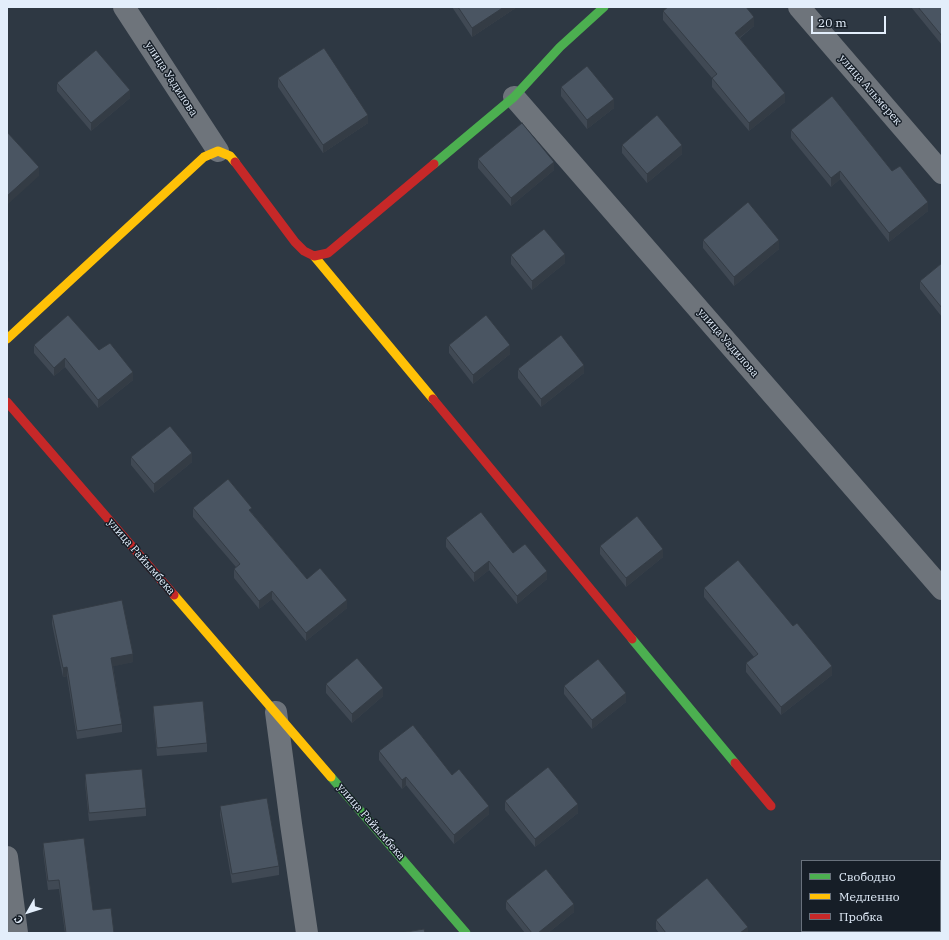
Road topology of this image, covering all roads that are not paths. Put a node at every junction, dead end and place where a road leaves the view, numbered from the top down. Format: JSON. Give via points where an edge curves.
{"nodes":[{"id":1,"x":124,"y":7,"type":"edge"},
{"id":2,"x":603,"y":7,"type":"edge"},
{"id":3,"x":799,"y":7,"type":"edge"},
{"id":4,"x":514,"y":97,"type":"junction"},
{"id":5,"x":218,"y":151,"type":"junction"},
{"id":6,"x":942,"y":173,"type":"edge"},
{"id":7,"x":314,"y":256,"type":"junction"},
{"id":8,"x":7,"y":339,"type":"edge"},
{"id":9,"x":7,"y":402,"type":"edge"},
{"id":10,"x":942,"y":589,"type":"edge"},
{"id":11,"x":276,"y":712,"type":"junction"},
{"id":12,"x":771,"y":806,"type":"dead end"},
{"id":13,"x":7,"y":857,"type":"edge"},
{"id":14,"x":17,"y":933,"type":"edge"},
{"id":15,"x":307,"y":933,"type":"edge"},
{"id":16,"x":466,"y":933,"type":"edge"}],
"edges":[{"from":1,"to":5,"type":"street","name":"улица Уадилова"},
{"from":2,"to":4,"type":"street"},
{"from":3,"to":6,"type":"street","name":"улица Альмерек"},
{"from":4,"to":7,"type":"street","via":[[328,253]]},
{"from":4,"to":10,"type":"street","name":"улица Уадилова"},
{"from":5,"to":7,"type":"street","via":[[230,156],[295,242]]},
{"from":5,"to":8,"type":"street","via":[[204,157]]},
{"from":7,"to":12,"type":"street"},
{"from":9,"to":11,"type":"street","name":"улица Райымбека"},
{"from":11,"to":15,"type":"street"},
{"from":11,"to":16,"type":"street","name":"улица Райымбека"},
{"from":13,"to":14,"type":"street"}]}
